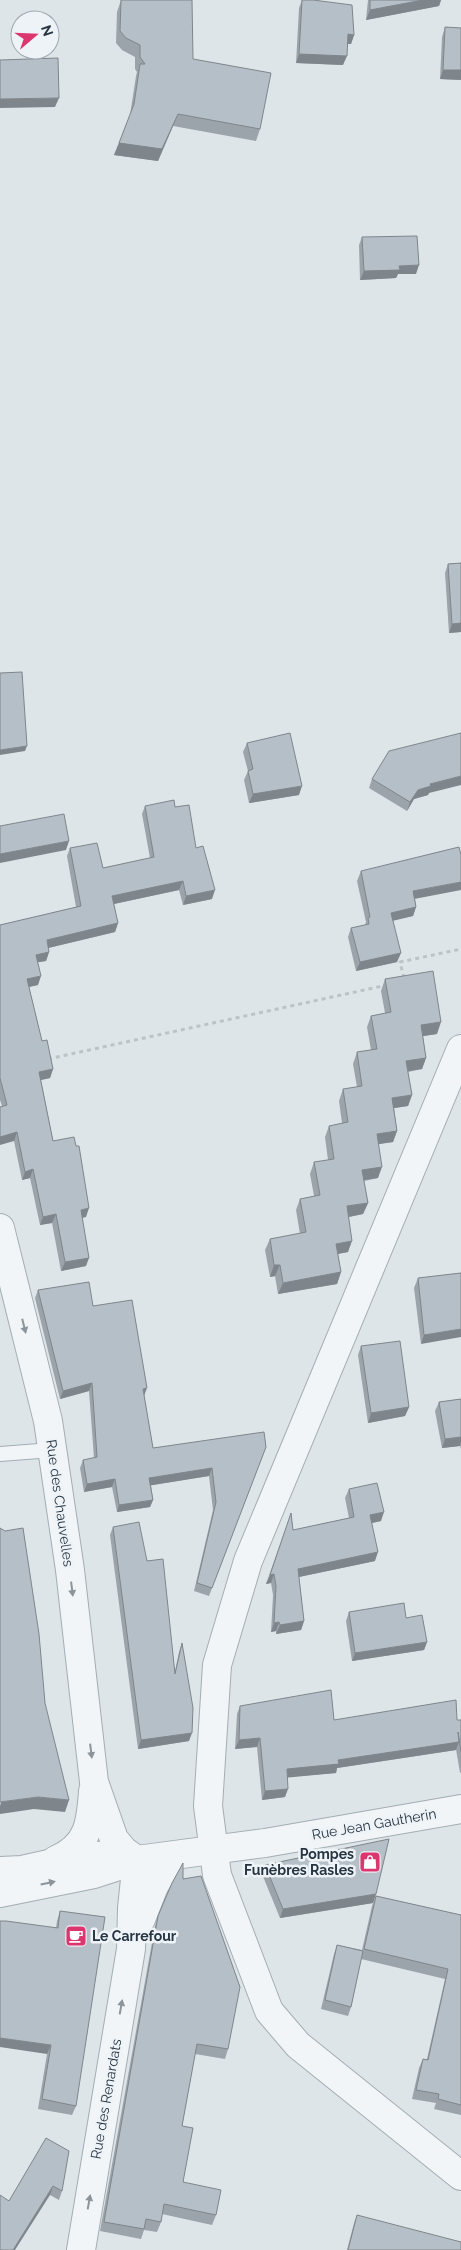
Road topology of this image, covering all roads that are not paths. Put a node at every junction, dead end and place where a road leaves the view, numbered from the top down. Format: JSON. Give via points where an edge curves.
{"nodes":[{"id":1,"x":461,"y":1049,"type":"edge"},
{"id":2,"x":0,"y":1228,"type":"edge"},
{"id":3,"x":9,"y":1299,"type":"edge"},
{"id":4,"x":52,"y":1450,"type":"junction"},
{"id":5,"x":0,"y":1454,"type":"edge"},
{"id":6,"x":94,"y":1782,"type":"junction"},
{"id":7,"x":461,"y":1809,"type":"edge"},
{"id":8,"x":214,"y":1850,"type":"junction"},
{"id":9,"x":172,"y":1856,"type":"junction"},
{"id":10,"x":137,"y":1860,"type":"junction"},
{"id":11,"x":11,"y":1870,"type":"edge"},
{"id":12,"x":0,"y":1893,"type":"edge"},
{"id":13,"x":131,"y":1949,"type":"junction"},
{"id":14,"x":461,"y":2176,"type":"edge"},
{"id":15,"x":80,"y":2250,"type":"edge"}],
"edges":[{"from":1,"to":8,"type":"street","via":[[248,1561],[218,1665],[208,1806]]},
{"from":2,"to":3,"type":"street","name":"Rue des Chauvelles"},
{"from":3,"to":4,"type":"street","name":"Rue des Chauvelles","one_way":true,"via":[[48,1421]]},
{"from":4,"to":5,"type":"lane"},
{"from":4,"to":6,"type":"street","name":"Rue des Chauvelles","one_way":true,"via":[[70,1570]]},
{"from":6,"to":10,"type":"street","name":"Rue des Chauvelles","via":[[114,1839]]},
{"from":6,"to":11,"type":"street","name":"Rue des Chauvelles","via":[[90,1824],[82,1839],[64,1856]]},
{"from":7,"to":8,"type":"street","name":"Rue Jean Gautherin"},
{"from":8,"to":9,"type":"street","name":"Rue Jean Gautherin"},
{"from":8,"to":14,"type":"street","via":[[217,1875],[269,2011],[298,2045]]},
{"from":9,"to":10,"type":"street","name":"Rue Jean Gautherin"},
{"from":9,"to":13,"type":"street","name":"Rue des Renardats","via":[[154,1886]]},
{"from":10,"to":11,"type":"street","via":[[89,1855]]},
{"from":12,"to":10,"type":"street","one_way":true,"via":[[94,1874]]},
{"from":10,"to":13,"type":"street","name":"Rue des Renardats"},
{"from":15,"to":13,"type":"street","name":"Rue des Renardats","one_way":true}]}
